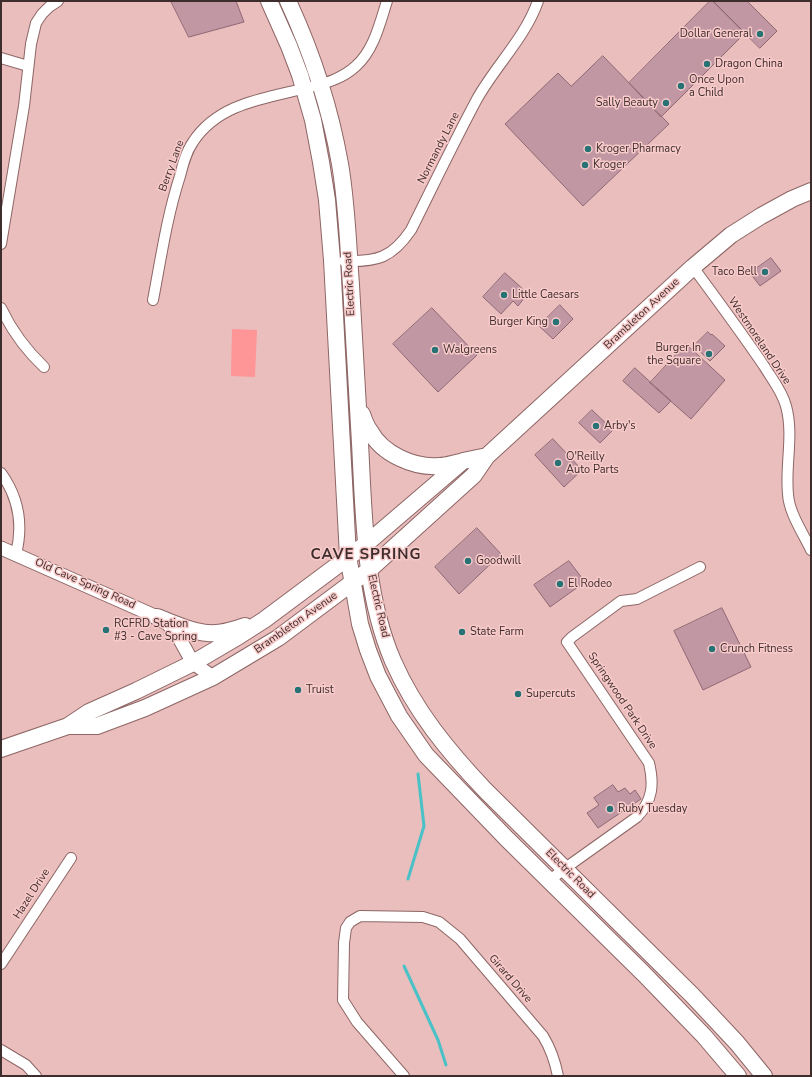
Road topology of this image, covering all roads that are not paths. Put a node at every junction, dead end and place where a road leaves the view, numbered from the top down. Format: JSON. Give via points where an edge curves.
{"nodes":[{"id":1,"x":58,"y":1,"type":"edge"},
{"id":2,"x":269,"y":1,"type":"edge"},
{"id":3,"x":288,"y":1,"type":"edge"},
{"id":4,"x":387,"y":1,"type":"edge"},
{"id":5,"x":538,"y":1,"type":"edge"},
{"id":6,"x":1,"y":58,"type":"edge"},
{"id":7,"x":28,"y":66,"type":"junction"},
{"id":8,"x":321,"y":84,"type":"junction"},
{"id":9,"x":304,"y":88,"type":"junction"},
{"id":10,"x":811,"y":191,"type":"edge"},
{"id":11,"x":1,"y":244,"type":"edge"},
{"id":12,"x":332,"y":260,"type":"junction"},
{"id":13,"x":349,"y":261,"type":"junction"},
{"id":14,"x":693,"y":267,"type":"junction"},
{"id":15,"x":153,"y":300,"type":"dead end"},
{"id":16,"x":1,"y":308,"type":"edge"},
{"id":17,"x":44,"y":367,"type":"dead end"},
{"id":18,"x":358,"y":404,"type":"junction"},
{"id":19,"x":487,"y":456,"type":"junction"},
{"id":20,"x":463,"y":461,"type":"junction"},
{"id":21,"x":1,"y":473,"type":"edge"},
{"id":22,"x":366,"y":544,"type":"junction"},
{"id":23,"x":1,"y":548,"type":"edge"},
{"id":24,"x":811,"y":550,"type":"edge"},
{"id":25,"x":16,"y":554,"type":"junction"},
{"id":26,"x":348,"y":556,"type":"junction"},
{"id":27,"x":700,"y":567,"type":"dead end"},
{"id":28,"x":369,"y":570,"type":"junction"},
{"id":29,"x":353,"y":583,"type":"junction"},
{"id":30,"x":157,"y":617,"type":"junction"},
{"id":31,"x":264,"y":620,"type":"junction"},
{"id":32,"x":193,"y":663,"type":"junction"},
{"id":33,"x":213,"y":677,"type":"junction"},
{"id":34,"x":68,"y":726,"type":"junction"},
{"id":35,"x":418,"y":745,"type":"junction"},
{"id":36,"x":1,"y":750,"type":"edge"},
{"id":37,"x":467,"y":771,"type":"junction"},
{"id":38,"x":71,"y":858,"type":"dead end"},
{"id":39,"x":564,"y":869,"type":"junction"},
{"id":40,"x":549,"y":881,"type":"junction"},
{"id":41,"x":1,"y":964,"type":"edge"},
{"id":42,"x":1,"y":1050,"type":"edge"},
{"id":43,"x":36,"y":1076,"type":"edge"},
{"id":44,"x":404,"y":1076,"type":"edge"},
{"id":45,"x":558,"y":1076,"type":"edge"},
{"id":46,"x":738,"y":1076,"type":"edge"},
{"id":47,"x":764,"y":1076,"type":"edge"}],
"edges":[{"from":1,"to":7,"type":"street","via":[[49,7],[36,23]]},
{"from":2,"to":9,"type":"main road","name":"Electric Road"},
{"from":3,"to":8,"type":"main road","name":"Electric Road"},
{"from":4,"to":8,"type":"street","name":"Berry Lane","via":[[376,35],[365,56],[346,74]]},
{"from":5,"to":13,"type":"street","name":"Normandy Lane","via":[[520,39],[478,98],[412,230],[398,247],[388,254],[364,262]]},
{"from":6,"to":7,"type":"street"},
{"from":7,"to":11,"type":"street","via":[[24,106]]},
{"from":8,"to":9,"type":"street","name":"Berry Lane"},
{"from":8,"to":13,"type":"main road","name":"Electric Road","via":[[340,164]]},
{"from":9,"to":12,"type":"main road","name":"Electric Road","via":[[322,162]]},
{"from":9,"to":15,"type":"street","name":"Berry Lane","via":[[261,98],[229,110],[201,131],[193,141],[186,154],[173,198]]},
{"from":10,"to":14,"type":"main road","name":"Brambleton Avenue","via":[[792,199],[731,235]]},
{"from":12,"to":13,"type":"street","name":"Normandy Lane"},
{"from":12,"to":26,"type":"main road","name":"Electric Road"},
{"from":13,"to":18,"type":"main road","name":"Electric Road"},
{"from":14,"to":19,"type":"main road","name":"Brambleton Avenue"},
{"from":14,"to":24,"type":"street","name":"Westmoreland Drive","via":[[751,347],[779,390],[785,404],[790,428],[788,496],[793,513]]},
{"from":16,"to":17,"type":"street","via":[[25,346]]},
{"from":18,"to":20,"type":"main road","via":[[370,432],[383,448],[402,459],[420,465],[439,466]]},
{"from":18,"to":22,"type":"main road","name":"Electric Road"},
{"from":19,"to":20,"type":"main road","name":"Brambleton Avenue"},
{"from":19,"to":28,"type":"main road","name":"Brambleton Avenue","via":[[474,475]]},
{"from":20,"to":22,"type":"main road","name":"Brambleton Avenue"},
{"from":21,"to":25,"type":"street","via":[[11,491],[19,516]]},
{"from":22,"to":26,"type":"main road","name":"Brambleton Avenue"},
{"from":22,"to":28,"type":"main road","name":"Electric Road"},
{"from":23,"to":25,"type":"street","name":"Old Cave Spring Road"},
{"from":25,"to":30,"type":"street","name":"Old Cave Spring Road"},
{"from":26,"to":29,"type":"main road","name":"Electric Road"},
{"from":26,"to":31,"type":"main road","name":"Brambleton Avenue"},
{"from":27,"to":39,"type":"street","name":"Springwood Park Drive","via":[[637,599],[621,601],[567,642],[639,746],[649,763],[652,780],[649,801],[644,810]]},
{"from":28,"to":29,"type":"main road","name":"Brambleton Avenue"},
{"from":28,"to":37,"type":"main road","name":"Electric Road","via":[[383,634],[406,688],[437,736]]},
{"from":29,"to":33,"type":"main road","name":"Brambleton Avenue","via":[[278,638]]},
{"from":29,"to":35,"type":"main road","name":"Electric Road","via":[[360,624],[378,676]]},
{"from":30,"to":31,"type":"main road","via":[[191,630],[208,633],[229,631]]},
{"from":30,"to":32,"type":"street","name":"Old Cave Spring Road","via":[[168,624],[178,636]]},
{"from":31,"to":32,"type":"main road","name":"Brambleton Avenue"},
{"from":32,"to":33,"type":"street","name":"Old Cave Spring Road"},
{"from":32,"to":34,"type":"main road","name":"Brambleton Avenue","via":[[89,712]]},
{"from":33,"to":34,"type":"main road","name":"Brambleton Avenue","via":[[145,708],[97,726]]},
{"from":34,"to":36,"type":"main road","name":"Brambleton Avenue"},
{"from":35,"to":37,"type":"main road","via":[[428,740],[448,760]]},
{"from":35,"to":40,"type":"main road","name":"Electric Road"},
{"from":37,"to":39,"type":"main road","name":"Electric Road"},
{"from":38,"to":41,"type":"street","name":"Hazel Drive"},
{"from":39,"to":40,"type":"street","name":"Springwood Park Drive"},
{"from":39,"to":47,"type":"main road","name":"Electric Road","via":[[693,996]]},
{"from":40,"to":46,"type":"main road","name":"Electric Road","via":[[643,973]]},
{"from":42,"to":43,"type":"street","via":[[26,1065]]},
{"from":44,"to":45,"type":"street","name":"Girard Drive","via":[[357,1022],[344,1000],[346,928],[360,916],[423,916],[439,922],[460,940],[543,1036],[550,1048]]}]}
